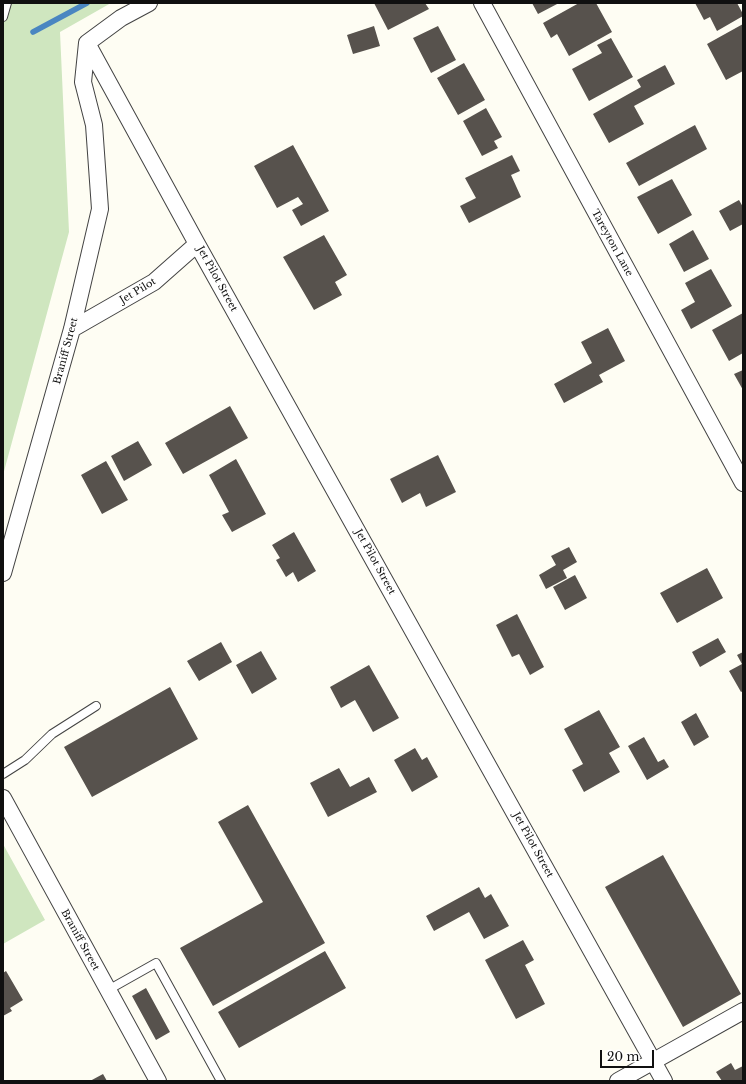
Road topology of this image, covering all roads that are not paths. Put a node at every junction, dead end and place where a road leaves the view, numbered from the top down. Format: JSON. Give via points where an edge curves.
{"nodes":[{"id":1,"x":6,"y":3,"type":"edge"},
{"id":2,"x":149,"y":3,"type":"edge"},
{"id":3,"x":482,"y":3,"type":"edge"},
{"id":4,"x":3,"y":17,"type":"edge"},
{"id":5,"x":87,"y":43,"type":"junction"},
{"id":6,"x":197,"y":244,"type":"junction"},
{"id":7,"x":72,"y":329,"type":"junction"},
{"id":8,"x":743,"y":483,"type":"edge"},
{"id":9,"x":3,"y":573,"type":"edge"},
{"id":10,"x":96,"y":706,"type":"dead end"},
{"id":11,"x":3,"y":774,"type":"edge"},
{"id":12,"x":3,"y":798,"type":"edge"},
{"id":13,"x":108,"y":990,"type":"junction"},
{"id":14,"x":743,"y":1011,"type":"edge"},
{"id":15,"x":653,"y":1061,"type":"junction"},
{"id":16,"x":158,"y":1081,"type":"edge"},
{"id":17,"x":221,"y":1081,"type":"edge"},
{"id":18,"x":618,"y":1081,"type":"edge"},
{"id":19,"x":664,"y":1081,"type":"edge"}],
"edges":[{"from":1,"to":4,"type":"lane"},
{"from":2,"to":5,"type":"street","via":[[121,18]]},
{"from":3,"to":8,"type":"street","name":"Tareyton Lane"},
{"from":5,"to":6,"type":"street","name":"Jet Pilot Street"},
{"from":5,"to":7,"type":"street","name":"Braniff Street","via":[[83,82],[94,125],[100,209]]},
{"from":6,"to":7,"type":"street","name":"Jet Pilot","via":[[154,282]]},
{"from":6,"to":15,"type":"street","name":"Jet Pilot Street"},
{"from":7,"to":9,"type":"street","name":"Braniff Street"},
{"from":10,"to":11,"type":"lane","via":[[52,734],[25,760]]},
{"from":12,"to":13,"type":"street","name":"Braniff Street"},
{"from":13,"to":16,"type":"street","name":"Braniff Street"},
{"from":13,"to":17,"type":"lane","via":[[156,963]]},
{"from":14,"to":15,"type":"street"},
{"from":15,"to":18,"type":"street"},
{"from":15,"to":19,"type":"street","name":"Jet Pilot Street"}]}
